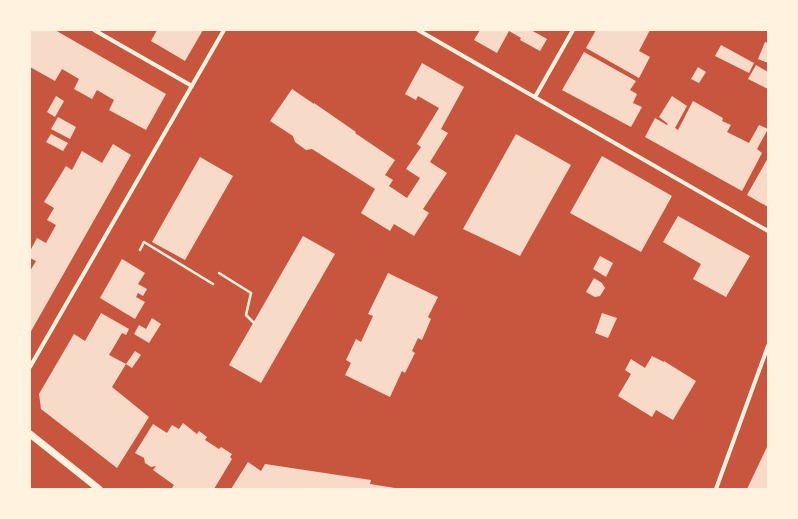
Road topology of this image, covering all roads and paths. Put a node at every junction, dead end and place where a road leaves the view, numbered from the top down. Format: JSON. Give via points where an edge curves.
{"nodes":[{"id":1,"x":94,"y":30,"type":"edge"},
{"id":2,"x":224,"y":30,"type":"edge"},
{"id":3,"x":418,"y":30,"type":"edge"},
{"id":4,"x":573,"y":30,"type":"edge"},
{"id":5,"x":192,"y":86,"type":"junction"},
{"id":6,"x":535,"y":97,"type":"junction"},
{"id":7,"x":768,"y":231,"type":"edge"},
{"id":8,"x":140,"y":250,"type":"dead end"},
{"id":9,"x":219,"y":273,"type":"dead end"},
{"id":10,"x":213,"y":284,"type":"dead end"},
{"id":11,"x":254,"y":323,"type":"dead end"},
{"id":12,"x":768,"y":346,"type":"edge"},
{"id":13,"x":30,"y":368,"type":"edge"},
{"id":14,"x":30,"y":434,"type":"edge"},
{"id":15,"x":99,"y":489,"type":"edge"},
{"id":16,"x":716,"y":489,"type":"edge"}],
"edges":[{"from":1,"to":5,"type":"street"},
{"from":2,"to":5,"type":"street"},
{"from":3,"to":6,"type":"street"},
{"from":4,"to":6,"type":"street"},
{"from":5,"to":13,"type":"street"},
{"from":6,"to":7,"type":"street"},
{"from":8,"to":10,"type":"path","via":[[144,242]]},
{"from":9,"to":11,"type":"path","via":[[251,293],[246,315]]},
{"from":12,"to":16,"type":"street"},
{"from":14,"to":15,"type":"street"}]}
